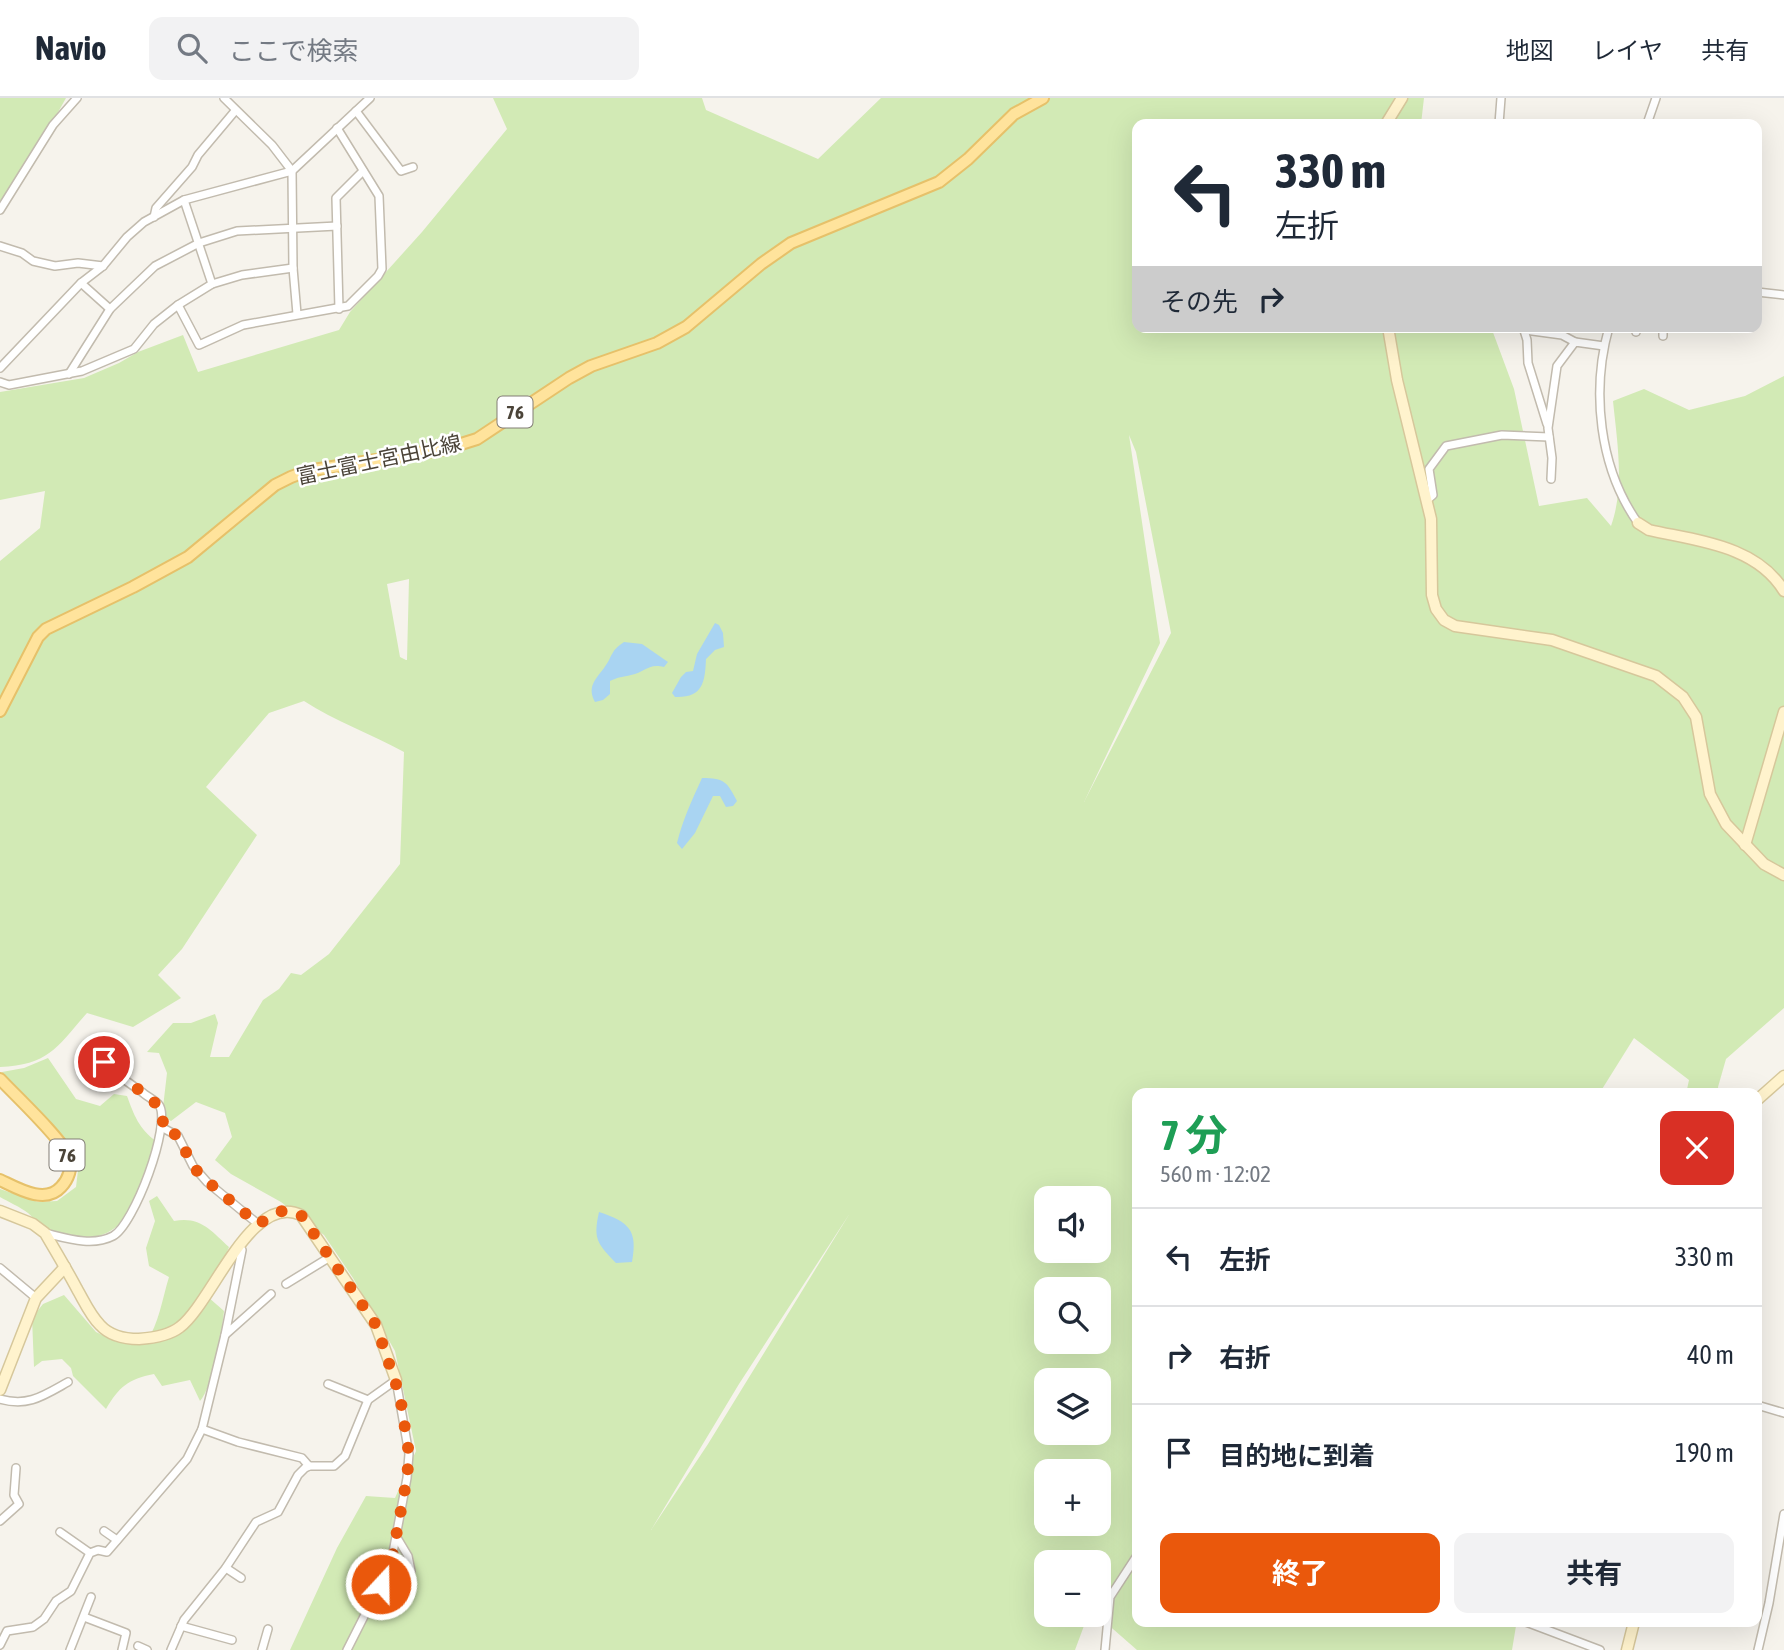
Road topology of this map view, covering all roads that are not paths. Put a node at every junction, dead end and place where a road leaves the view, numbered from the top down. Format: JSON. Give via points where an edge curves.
{"nodes":[{"id":1,"x":77,"y":98,"type":"edge"},
{"id":2,"x":224,"y":98,"type":"edge"},
{"id":3,"x":370,"y":98,"type":"edge"},
{"id":4,"x":1043,"y":98,"type":"edge"},
{"id":5,"x":1402,"y":98,"type":"edge"},
{"id":6,"x":1501,"y":98,"type":"edge"},
{"id":7,"x":1656,"y":98,"type":"edge"},
{"id":8,"x":236,"y":111,"type":"junction"},
{"id":9,"x":356,"y":111,"type":"junction"},
{"id":10,"x":1389,"y":119,"type":"edge"},
{"id":11,"x":1499,"y":119,"type":"edge"},
{"id":12,"x":1649,"y":119,"type":"edge"},
{"id":13,"x":337,"y":128,"type":"junction"},
{"id":14,"x":413,"y":167,"type":"dead end"},
{"id":15,"x":292,"y":171,"type":"junction"},
{"id":16,"x":363,"y":171,"type":"junction"},
{"id":17,"x":184,"y":200,"type":"junction"},
{"id":18,"x":0,"y":210,"type":"edge"},
{"id":19,"x":154,"y":217,"type":"junction"},
{"id":20,"x":337,"y":226,"type":"junction"},
{"id":21,"x":293,"y":228,"type":"junction"},
{"id":22,"x":199,"y":243,"type":"junction"},
{"id":23,"x":0,"y":246,"type":"edge"},
{"id":24,"x":103,"y":266,"type":"junction"},
{"id":25,"x":293,"y":268,"type":"junction"},
{"id":26,"x":81,"y":283,"type":"junction"},
{"id":27,"x":212,"y":284,"type":"junction"},
{"id":28,"x":1762,"y":293,"type":"edge"},
{"id":29,"x":1784,"y":295,"type":"edge"},
{"id":30,"x":178,"y":305,"type":"junction"},
{"id":31,"x":110,"y":309,"type":"junction"},
{"id":32,"x":339,"y":309,"type":"junction"},
{"id":33,"x":297,"y":314,"type":"junction"},
{"id":34,"x":1389,"y":333,"type":"edge"},
{"id":35,"x":1524,"y":333,"type":"edge"},
{"id":36,"x":1549,"y":333,"type":"edge"},
{"id":37,"x":1607,"y":333,"type":"edge"},
{"id":38,"x":1576,"y":342,"type":"junction"},
{"id":39,"x":1604,"y":346,"type":"junction"},
{"id":40,"x":0,"y":368,"type":"edge"},
{"id":41,"x":69,"y":374,"type":"junction"},
{"id":42,"x":0,"y":382,"type":"edge"},
{"id":43,"x":1548,"y":433,"type":"junction"},
{"id":44,"x":1550,"y":479,"type":"dead end"},
{"id":45,"x":1427,"y":500,"type":"junction"},
{"id":46,"x":1638,"y":523,"type":"joint"},
{"id":47,"x":1784,"y":591,"type":"edge"},
{"id":48,"x":0,"y":711,"type":"edge"},
{"id":49,"x":1784,"y":712,"type":"edge"},
{"id":50,"x":1745,"y":845,"type":"junction"},
{"id":51,"x":1784,"y":875,"type":"edge"},
{"id":52,"x":104,"y":1062,"type":"dead end"},
{"id":53,"x":1784,"y":1076,"type":"edge"},
{"id":54,"x":0,"y":1079,"type":"edge"},
{"id":55,"x":1762,"y":1096,"type":"edge"},
{"id":56,"x":161,"y":1127,"type":"junction"},
{"id":57,"x":0,"y":1180,"type":"edge"},
{"id":58,"x":0,"y":1211,"type":"edge"},
{"id":59,"x":258,"y":1224,"type":"junction"},
{"id":60,"x":45,"y":1233,"type":"junction"},
{"id":61,"x":239,"y":1245,"type":"junction"},
{"id":62,"x":330,"y":1257,"type":"junction"},
{"id":63,"x":65,"y":1267,"type":"junction"},
{"id":64,"x":0,"y":1268,"type":"edge"},
{"id":65,"x":286,"y":1284,"type":"dead end"},
{"id":66,"x":271,"y":1294,"type":"dead end"},
{"id":67,"x":36,"y":1298,"type":"junction"},
{"id":68,"x":225,"y":1335,"type":"junction"},
{"id":69,"x":396,"y":1380,"type":"junction"},
{"id":70,"x":68,"y":1382,"type":"dead end"},
{"id":71,"x":328,"y":1384,"type":"dead end"},
{"id":72,"x":0,"y":1390,"type":"edge"},
{"id":73,"x":0,"y":1399,"type":"edge"},
{"id":74,"x":368,"y":1400,"type":"junction"},
{"id":75,"x":1762,"y":1406,"type":"edge"},
{"id":76,"x":1784,"y":1413,"type":"edge"},
{"id":77,"x":202,"y":1429,"type":"junction"},
{"id":78,"x":309,"y":1466,"type":"junction"},
{"id":79,"x":16,"y":1468,"type":"dead end"},
{"id":80,"x":1784,"y":1514,"type":"edge"},
{"id":81,"x":0,"y":1521,"type":"edge"},
{"id":82,"x":104,"y":1531,"type":"dead end"},
{"id":83,"x":60,"y":1532,"type":"dead end"},
{"id":84,"x":396,"y":1535,"type":"junction"},
{"id":85,"x":117,"y":1540,"type":"junction"},
{"id":86,"x":90,"y":1552,"type":"junction"},
{"id":87,"x":1132,"y":1563,"type":"edge"},
{"id":88,"x":226,"y":1568,"type":"junction"},
{"id":89,"x":411,"y":1571,"type":"dead end"},
{"id":90,"x":241,"y":1578,"type":"dead end"},
{"id":91,"x":91,"y":1597,"type":"dead end"},
{"id":92,"x":84,"y":1618,"type":"junction"},
{"id":93,"x":181,"y":1626,"type":"junction"},
{"id":94,"x":1539,"y":1627,"type":"edge"},
{"id":95,"x":1633,"y":1627,"type":"edge"},
{"id":96,"x":268,"y":1629,"type":"dead end"},
{"id":97,"x":232,"y":1640,"type":"dead end"},
{"id":98,"x":0,"y":1644,"type":"edge"},
{"id":99,"x":138,"y":1646,"type":"dead end"},
{"id":100,"x":349,"y":1648,"type":"edge"},
{"id":101,"x":70,"y":1650,"type":"edge"},
{"id":102,"x":122,"y":1650,"type":"edge"},
{"id":103,"x":147,"y":1650,"type":"edge"},
{"id":104,"x":171,"y":1650,"type":"edge"},
{"id":105,"x":262,"y":1650,"type":"edge"},
{"id":106,"x":358,"y":1650,"type":"edge"},
{"id":107,"x":1105,"y":1650,"type":"edge"},
{"id":108,"x":1600,"y":1650,"type":"edge"},
{"id":109,"x":1627,"y":1650,"type":"edge"},
{"id":110,"x":1758,"y":1650,"type":"edge"}],
"edges":[{"from":1,"to":18,"type":"street","via":[[53,125]]},
{"from":2,"to":8,"type":"street"},
{"from":3,"to":9,"type":"street"},
{"from":4,"to":48,"type":"main road","name":"富士富士宮由比線","number":"76","via":[[1014,114],[939,182],[792,243],[686,327],[657,344],[569,377],[477,439],[445,449],[307,471],[275,485],[188,558],[46,629]]},
{"from":5,"to":10,"type":"street"},
{"from":6,"to":11,"type":"street"},
{"from":7,"to":12,"type":"street"},
{"from":8,"to":15,"type":"street"},
{"from":8,"to":19,"type":"street","via":[[156,208]]},
{"from":9,"to":13,"type":"street"},
{"from":9,"to":14,"type":"street","via":[[401,171]]},
{"from":13,"to":15,"type":"street"},
{"from":13,"to":16,"type":"street"},
{"from":15,"to":17,"type":"street"},
{"from":15,"to":21,"type":"street"},
{"from":16,"to":20,"type":"street","via":[[337,198]]},
{"from":16,"to":32,"type":"street","via":[[379,196],[382,269],[348,306]]},
{"from":17,"to":19,"type":"street"},
{"from":17,"to":22,"type":"street"},
{"from":19,"to":24,"type":"street","via":[[127,237]]},
{"from":20,"to":21,"type":"street"},
{"from":20,"to":32,"type":"street"},
{"from":21,"to":22,"type":"street","via":[[237,232]]},
{"from":21,"to":25,"type":"street"},
{"from":22,"to":27,"type":"street"},
{"from":22,"to":31,"type":"street","via":[[155,266]]},
{"from":23,"to":24,"type":"street","via":[[33,261]]},
{"from":24,"to":26,"type":"street"},
{"from":25,"to":27,"type":"street"},
{"from":25,"to":33,"type":"street"},
{"from":26,"to":31,"type":"street"},
{"from":26,"to":40,"type":"street"},
{"from":27,"to":30,"type":"street"},
{"from":28,"to":29,"type":"street"},
{"from":30,"to":33,"type":"street","via":[[199,345],[243,325]]},
{"from":30,"to":41,"type":"street","via":[[154,324],[134,349]]},
{"from":31,"to":41,"type":"street"},
{"from":32,"to":33,"type":"street"},
{"from":34,"to":45,"type":"street"},
{"from":35,"to":43,"type":"street"},
{"from":36,"to":38,"type":"street"},
{"from":37,"to":39,"type":"street"},
{"from":38,"to":39,"type":"street"},
{"from":38,"to":43,"type":"street","via":[[1557,366]]},
{"from":39,"to":46,"type":"street","via":[[1604,442],[1616,483]]},
{"from":41,"to":42,"type":"street","via":[[9,385]]},
{"from":43,"to":44,"type":"street"},
{"from":43,"to":45,"type":"street","via":[[1502,435],[1446,446],[1429,469],[1433,495]]},
{"from":45,"to":50,"type":"street","via":[[1432,595],[1444,620],[1469,630],[1552,640],[1656,676],[1683,697],[1696,718],[1710,794],[1726,824]]},
{"from":46,"to":47,"type":"street","via":[[1649,530],[1730,549],[1755,561]]},
{"from":49,"to":50,"type":"street"},
{"from":50,"to":51,"type":"street"},
{"from":52,"to":56,"type":"street","via":[[159,1106]]},
{"from":53,"to":55,"type":"street"},
{"from":54,"to":57,"type":"main road","number":"76","via":[[57,1139],[69,1157],[70,1169],[59,1190],[48,1195]]},
{"from":56,"to":59,"type":"street","via":[[178,1136],[207,1182]]},
{"from":56,"to":60,"type":"street","via":[[144,1189],[123,1228],[113,1236],[87,1242]]},
{"from":58,"to":60,"type":"street"},
{"from":59,"to":61,"type":"street"},
{"from":59,"to":62,"type":"street","via":[[284,1210],[301,1215]]},
{"from":60,"to":63,"type":"street"},
{"from":61,"to":63,"type":"street","via":[[196,1311],[178,1329],[140,1339],[125,1339],[101,1327]]},
{"from":61,"to":68,"type":"street","via":[[242,1250]]},
{"from":62,"to":65,"type":"street"},
{"from":62,"to":69,"type":"street","via":[[376,1325]]},
{"from":63,"to":67,"type":"street"},
{"from":64,"to":67,"type":"street"},
{"from":66,"to":68,"type":"street"},
{"from":67,"to":72,"type":"street"},
{"from":68,"to":77,"type":"street"},
{"from":69,"to":74,"type":"street"},
{"from":69,"to":84,"type":"street","via":[[409,1454]]},
{"from":70,"to":73,"type":"street","via":[[40,1398],[16,1403]]},
{"from":71,"to":74,"type":"street"},
{"from":74,"to":78,"type":"street","via":[[345,1456],[334,1465]]},
{"from":75,"to":76,"type":"street"},
{"from":77,"to":78,"type":"street","via":[[302,1458]]},
{"from":77,"to":85,"type":"street","via":[[187,1459]]},
{"from":78,"to":88,"type":"street","via":[[298,1475],[278,1512],[256,1522]]},
{"from":79,"to":81,"type":"street","via":[[13,1486],[19,1503]]},
{"from":80,"to":110,"type":"street"},
{"from":82,"to":85,"type":"street"},
{"from":83,"to":86,"type":"street"},
{"from":84,"to":89,"type":"street"},
{"from":84,"to":100,"type":"street","via":[[391,1563]]},
{"from":85,"to":86,"type":"street","via":[[107,1552]]},
{"from":86,"to":98,"type":"street","via":[[71,1591],[55,1601],[44,1619],[33,1627],[7,1631]]},
{"from":87,"to":107,"type":"street","via":[[1110,1597]]},
{"from":88,"to":90,"type":"street"},
{"from":88,"to":93,"type":"street"},
{"from":91,"to":92,"type":"street"},
{"from":92,"to":101,"type":"street"},
{"from":92,"to":102,"type":"street","via":[[126,1633]]},
{"from":93,"to":97,"type":"street"},
{"from":93,"to":104,"type":"street"},
{"from":94,"to":108,"type":"street"},
{"from":95,"to":109,"type":"street"},
{"from":96,"to":105,"type":"street"},
{"from":99,"to":103,"type":"street"},
{"from":100,"to":106,"type":"street"}]}
